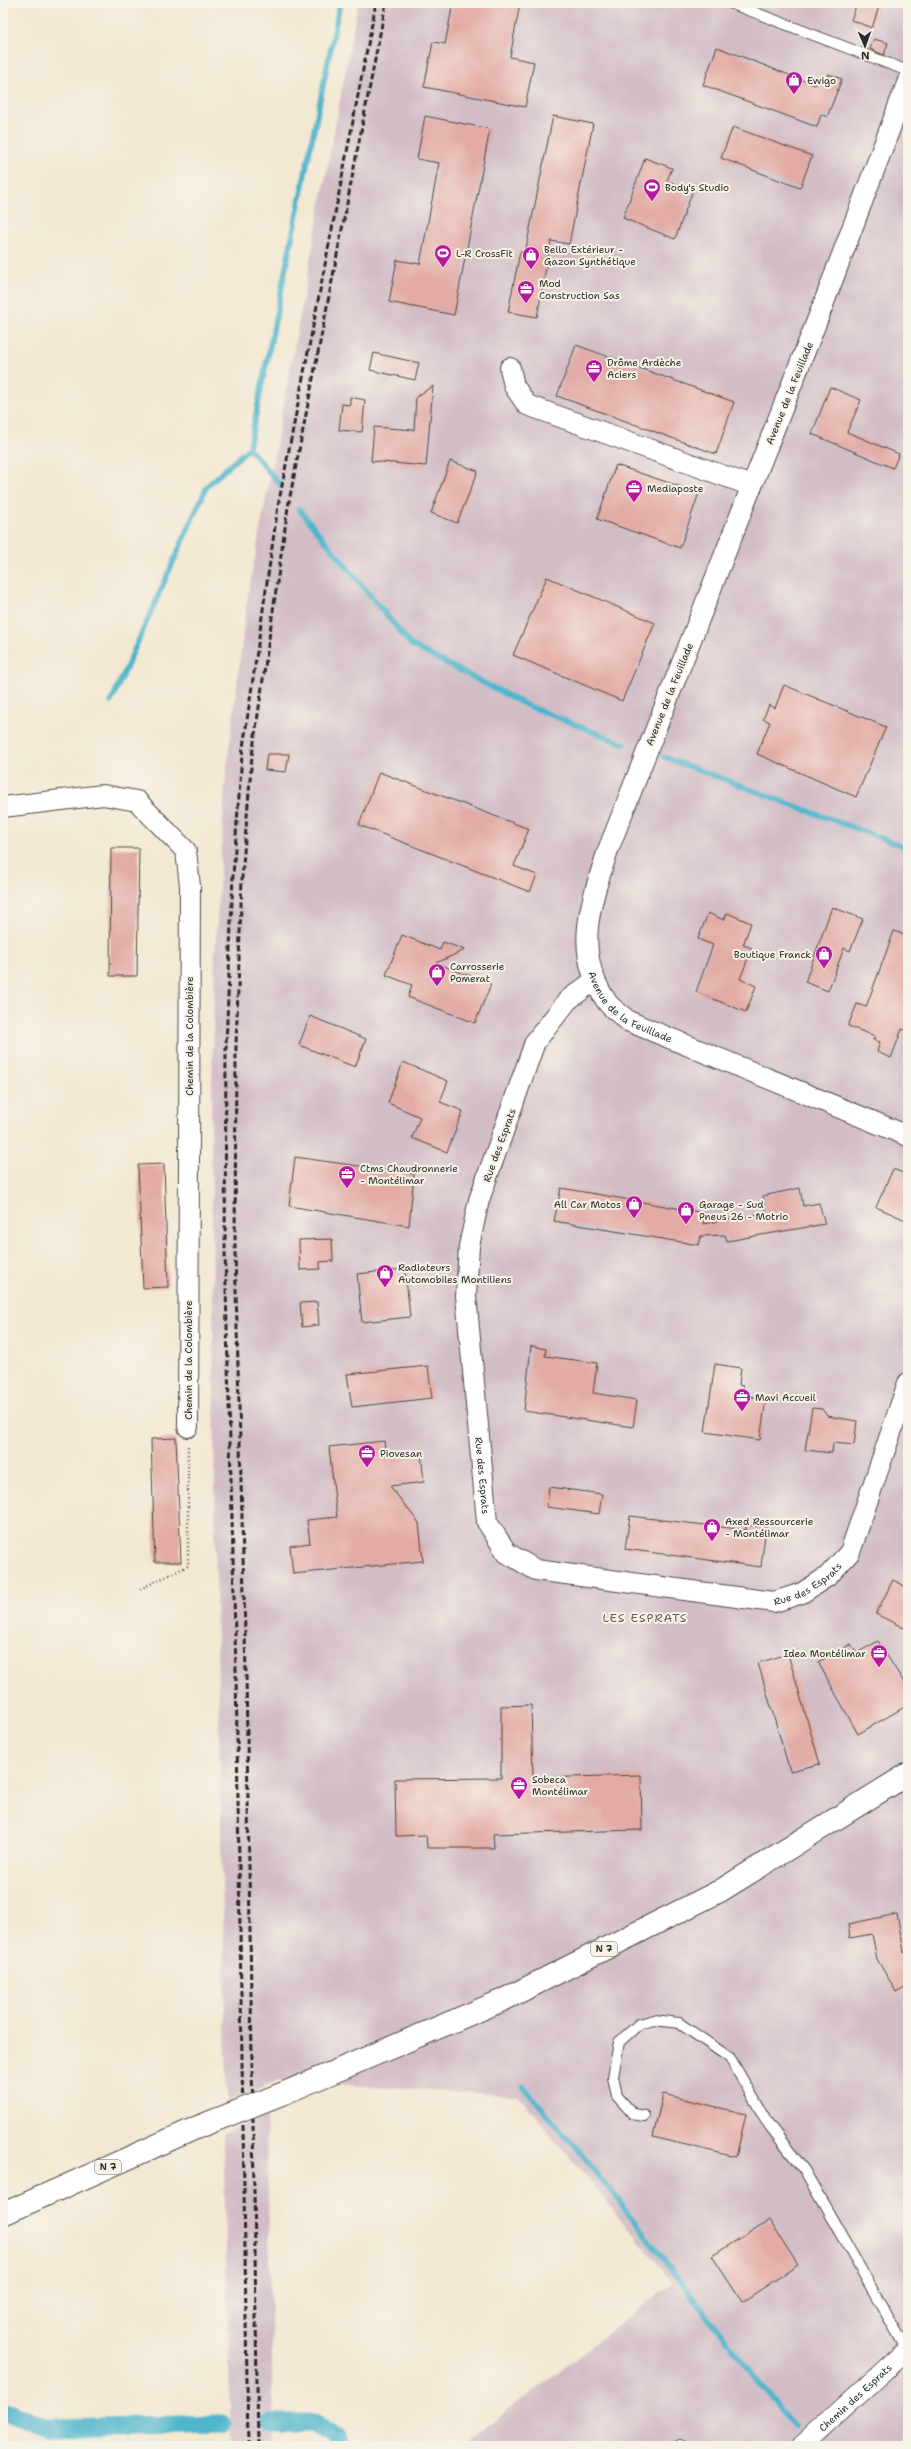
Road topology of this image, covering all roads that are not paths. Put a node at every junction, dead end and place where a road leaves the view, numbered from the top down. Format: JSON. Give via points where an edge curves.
{"nodes":[{"id":1,"x":730,"y":3,"type":"edge"},
{"id":2,"x":908,"y":71,"type":"edge"},
{"id":3,"x":908,"y":81,"type":"edge"},
{"id":4,"x":510,"y":368,"type":"dead end"},
{"id":5,"x":752,"y":486,"type":"junction"},
{"id":6,"x":3,"y":807,"type":"edge"},
{"id":7,"x":596,"y":980,"type":"junction"},
{"id":8,"x":908,"y":1136,"type":"edge"},
{"id":9,"x":908,"y":1383,"type":"edge"},
{"id":10,"x":188,"y":1427,"type":"road end"},
{"id":11,"x":908,"y":1774,"type":"edge"},
{"id":12,"x":644,"y":2116,"type":"dead end"},
{"id":13,"x":8,"y":2211,"type":"edge"},
{"id":14,"x":907,"y":2350,"type":"edge"},
{"id":15,"x":802,"y":2446,"type":"edge"}],
"edges":[{"from":1,"to":2,"type":"lane"},
{"from":3,"to":5,"type":"street","name":"Avenue de la Feuillade"},
{"from":4,"to":5,"type":"street","via":[[514,386],[527,405]]},
{"from":5,"to":7,"type":"street","name":"Avenue de la Feuillade","via":[[638,771],[595,889],[586,954]]},
{"from":6,"to":10,"type":"street","name":"Chemin de la Colombière","via":[[103,795],[137,800],[186,851],[190,886]]},
{"from":7,"to":8,"type":"street","name":"Avenue de la Feuillade","via":[[608,1003],[628,1021]]},
{"from":7,"to":9,"type":"street","name":"Rue des Esprats","via":[[568,1000],[535,1042],[479,1200],[469,1246],[466,1296],[487,1522],[507,1553],[536,1570],[708,1594],[774,1602],[802,1593],[828,1576],[850,1552]]},
{"from":11,"to":13,"type":"main road","number":"N 7","bridge":true,"via":[[720,1891],[503,2000],[198,2127]]},
{"from":12,"to":14,"type":"lane","via":[[633,2114],[617,2096],[613,2077],[619,2042],[639,2024],[654,2020],[679,2024],[730,2058],[769,2125],[804,2170]]},
{"from":14,"to":15,"type":"street","name":"Chemin des Esprats"}]}
